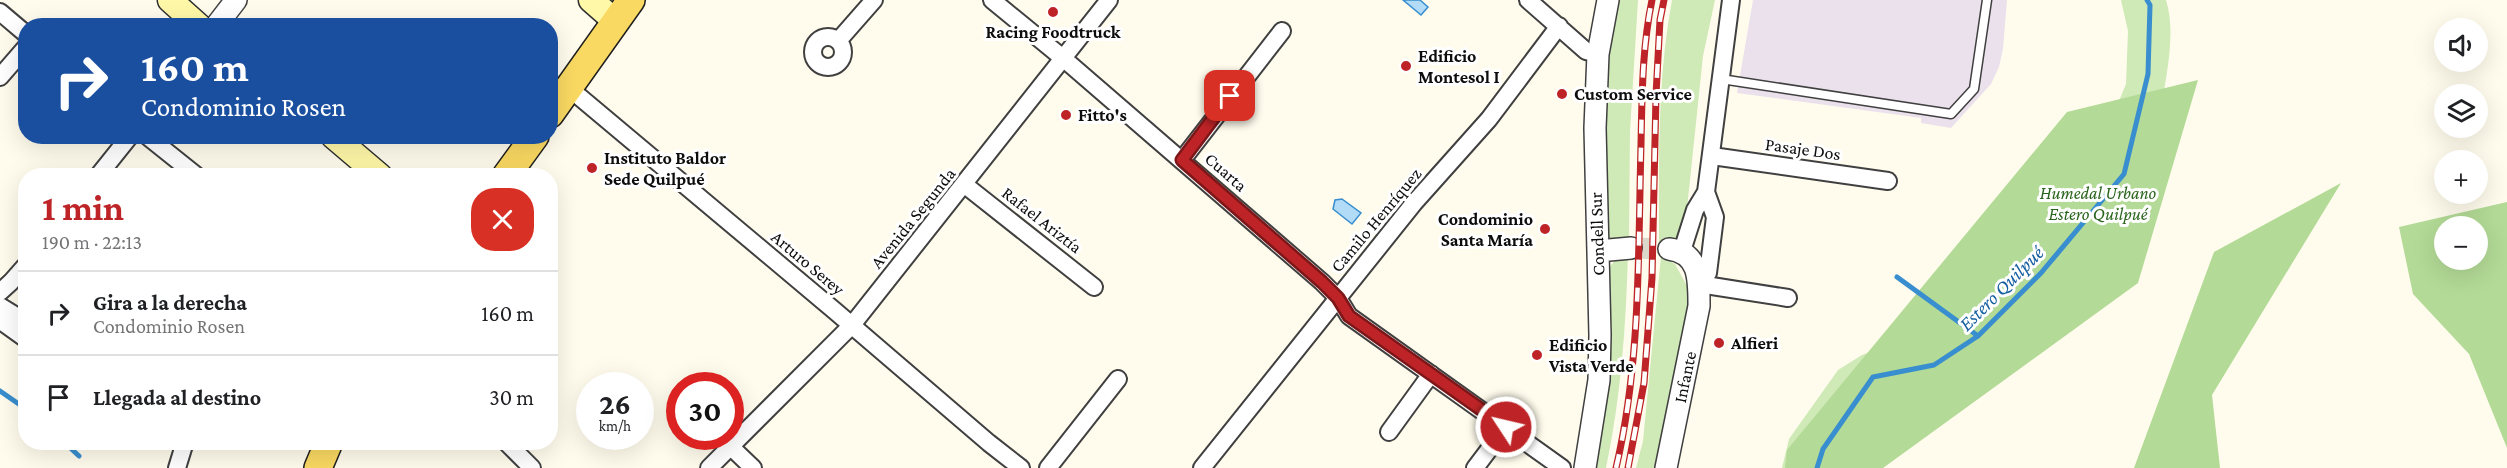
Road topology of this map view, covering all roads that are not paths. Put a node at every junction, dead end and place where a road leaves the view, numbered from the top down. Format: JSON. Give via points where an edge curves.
{"nodes":[{"id":1,"x":170,"y":0,"type":"edge"},
{"id":2,"x":236,"y":0,"type":"edge"},
{"id":3,"x":591,"y":0,"type":"edge"},
{"id":4,"x":874,"y":0,"type":"edge"},
{"id":5,"x":992,"y":0,"type":"edge"},
{"id":6,"x":1109,"y":0,"type":"edge"},
{"id":7,"x":1528,"y":0,"type":"edge"},
{"id":8,"x":1608,"y":0,"type":"edge"},
{"id":9,"x":1731,"y":0,"type":"edge"},
{"id":10,"x":1987,"y":0,"type":"edge"},
{"id":11,"x":623,"y":11,"type":"edge"},
{"id":12,"x":0,"y":12,"type":"edge"},
{"id":13,"x":190,"y":18,"type":"edge"},
{"id":14,"x":222,"y":18,"type":"edge"},
{"id":15,"x":1559,"y":26,"type":"junction"},
{"id":16,"x":18,"y":27,"type":"edge"},
{"id":17,"x":1282,"y":31,"type":"dead end"},
{"id":18,"x":838,"y":41,"type":"dead end"},
{"id":19,"x":1598,"y":54,"type":"junction"},
{"id":20,"x":18,"y":56,"type":"edge"},
{"id":21,"x":1064,"y":58,"type":"junction"},
{"id":22,"x":0,"y":77,"type":"edge"},
{"id":23,"x":1721,"y":79,"type":"junction"},
{"id":24,"x":569,"y":88,"type":"junction"},
{"id":25,"x":558,"y":103,"type":"edge"},
{"id":26,"x":123,"y":144,"type":"edge"},
{"id":27,"x":157,"y":144,"type":"edge"},
{"id":28,"x":342,"y":144,"type":"edge"},
{"id":29,"x":529,"y":144,"type":"edge"},
{"id":30,"x":1713,"y":156,"type":"junction"},
{"id":31,"x":1182,"y":160,"type":"junction"},
{"id":32,"x":104,"y":168,"type":"edge"},
{"id":33,"x":187,"y":168,"type":"edge"},
{"id":34,"x":371,"y":168,"type":"edge"},
{"id":35,"x":512,"y":168,"type":"edge"},
{"id":36,"x":1888,"y":182,"type":"dead end"},
{"id":37,"x":965,"y":185,"type":"junction"},
{"id":38,"x":1706,"y":192,"type":"junction"},
{"id":39,"x":1631,"y":248,"type":"tunnel mouth"},
{"id":40,"x":1676,"y":250,"type":"joint"},
{"id":41,"x":1598,"y":251,"type":"junction"},
{"id":42,"x":18,"y":274,"type":"edge"},
{"id":43,"x":1699,"y":284,"type":"junction"},
{"id":44,"x":1094,"y":286,"type":"dead end"},
{"id":45,"x":0,"y":292,"type":"edge"},
{"id":46,"x":1338,"y":298,"type":"junction"},
{"id":47,"x":1788,"y":298,"type":"dead end"},
{"id":48,"x":0,"y":306,"type":"edge"},
{"id":49,"x":0,"y":316,"type":"edge"},
{"id":50,"x":18,"y":317,"type":"edge"},
{"id":51,"x":852,"y":325,"type":"junction"},
{"id":52,"x":18,"y":333,"type":"edge"},
{"id":53,"x":1431,"y":374,"type":"junction"},
{"id":54,"x":1118,"y":379,"type":"dead end"},
{"id":55,"x":1506,"y":427,"type":"junction"},
{"id":56,"x":744,"y":432,"type":"edge"},
{"id":57,"x":1389,"y":432,"type":"dead end"},
{"id":58,"x":183,"y":450,"type":"edge"},
{"id":59,"x":326,"y":450,"type":"edge"},
{"id":60,"x":514,"y":450,"type":"edge"},
{"id":61,"x":726,"y":450,"type":"edge"},
{"id":62,"x":734,"y":450,"type":"edge"},
{"id":63,"x":177,"y":468,"type":"edge"},
{"id":64,"x":318,"y":468,"type":"edge"},
{"id":65,"x":532,"y":468,"type":"edge"},
{"id":66,"x":709,"y":468,"type":"edge"},
{"id":67,"x":753,"y":468,"type":"edge"},
{"id":68,"x":1021,"y":468,"type":"edge"},
{"id":69,"x":1048,"y":468,"type":"edge"},
{"id":70,"x":1202,"y":468,"type":"edge"},
{"id":71,"x":1474,"y":468,"type":"edge"},
{"id":72,"x":1562,"y":468,"type":"edge"},
{"id":73,"x":1585,"y":468,"type":"edge"},
{"id":74,"x":1665,"y":468,"type":"edge"}],
"edges":[{"from":1,"to":13,"type":"main road"},
{"from":2,"to":14,"type":"street"},
{"from":3,"to":11,"type":"main road"},
{"from":4,"to":18,"type":"street"},
{"from":5,"to":21,"type":"street","name":"Cuarta"},
{"from":6,"to":21,"type":"street","name":"Avenida Segunda"},
{"from":7,"to":15,"type":"street"},
{"from":8,"to":19,"type":"street","name":"Condell Sur"},
{"from":9,"to":23,"type":"street","name":"Infante"},
{"from":10,"to":23,"type":"lane","via":[[1974,89],[1951,114]]},
{"from":11,"to":24,"type":"main road"},
{"from":12,"to":16,"type":"street"},
{"from":15,"to":19,"type":"street","via":[[1586,51]]},
{"from":15,"to":46,"type":"street","name":"Camilo Henríquez","via":[[1489,119],[1414,203]]},
{"from":17,"to":31,"type":"street"},
{"from":19,"to":41,"type":"street","name":"Condell Sur"},
{"from":20,"to":22,"type":"street"},
{"from":21,"to":31,"type":"street","name":"Cuarta"},
{"from":21,"to":37,"type":"street","name":"Avenida Segunda"},
{"from":23,"to":30,"type":"street","name":"Infante"},
{"from":24,"to":25,"type":"main road"},
{"from":24,"to":51,"type":"street","name":"Arturo Serey"},
{"from":26,"to":32,"type":"street"},
{"from":27,"to":33,"type":"street"},
{"from":28,"to":34,"type":"main road"},
{"from":29,"to":35,"type":"main road"},
{"from":30,"to":36,"type":"street","name":"Pasaje Dos"},
{"from":30,"to":38,"type":"street","name":"Infante"},
{"from":31,"to":46,"type":"street","name":"Cuarta"},
{"from":37,"to":44,"type":"street","name":"Rafael Ariztía"},
{"from":37,"to":51,"type":"street","name":"Avenida Segunda"},
{"from":38,"to":40,"type":"street","name":"Infante"},
{"from":38,"to":43,"type":"street","name":"Infante","via":[[1715,217],[1708,273]]},
{"from":39,"to":41,"type":"street"},
{"from":40,"to":43,"type":"street","name":"Infante","via":[[1694,263]]},
{"from":41,"to":73,"type":"street","name":"Condell Sur","via":[[1599,380]]},
{"from":42,"to":45,"type":"street"},
{"from":43,"to":47,"type":"street"},
{"from":43,"to":74,"type":"street","name":"Infante","via":[[1699,306]]},
{"from":46,"to":53,"type":"street","name":"Cuarta","via":[[1349,316]]},
{"from":46,"to":70,"type":"street","name":"Camilo Henríquez"},
{"from":48,"to":50,"type":"street"},
{"from":49,"to":52,"type":"street"},
{"from":51,"to":56,"type":"street","name":"Avenida Segunda"},
{"from":51,"to":68,"type":"street","name":"Arturo Serey"},
{"from":53,"to":55,"type":"street","name":"Cuarta"},
{"from":53,"to":57,"type":"street"},
{"from":54,"to":69,"type":"street"},
{"from":55,"to":71,"type":"street"},
{"from":55,"to":72,"type":"street","name":"Cuarta"},
{"from":58,"to":63,"type":"street"},
{"from":59,"to":64,"type":"main road"},
{"from":60,"to":65,"type":"street"},
{"from":61,"to":66,"type":"street","name":"Avenida Segunda"},
{"from":62,"to":67,"type":"street"}]}
